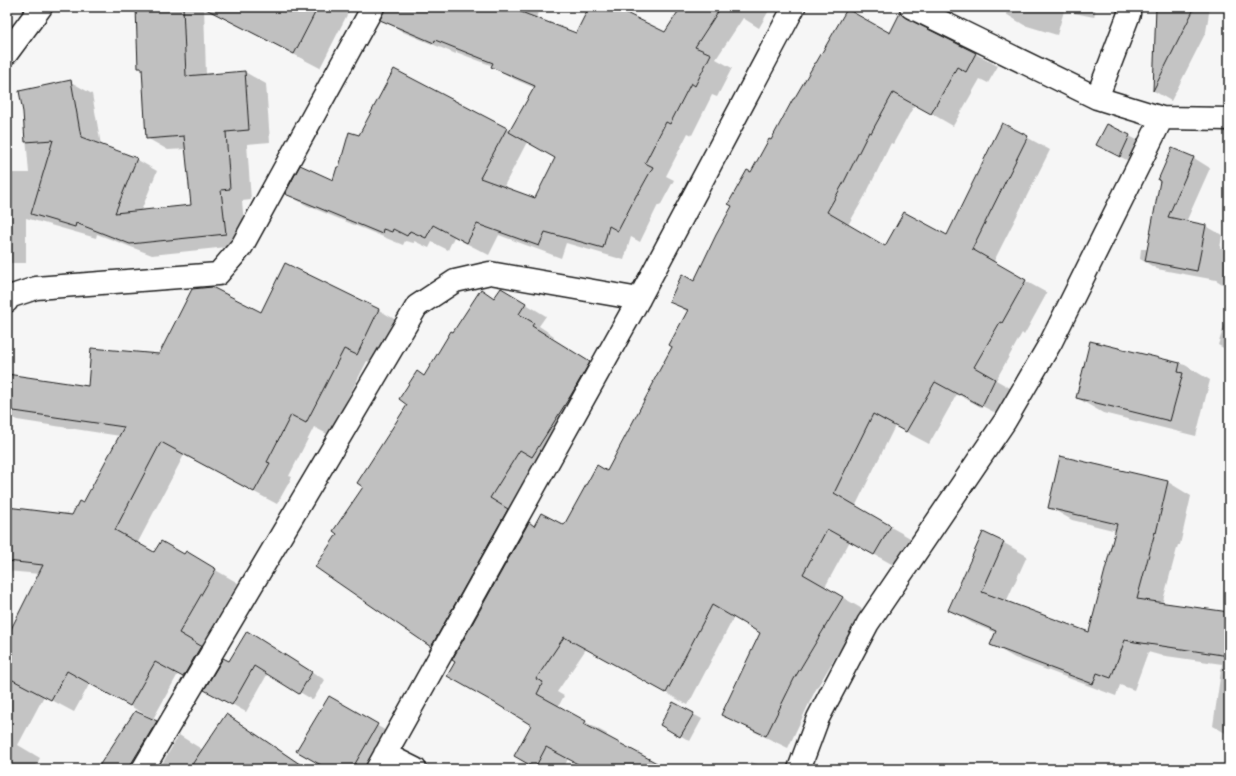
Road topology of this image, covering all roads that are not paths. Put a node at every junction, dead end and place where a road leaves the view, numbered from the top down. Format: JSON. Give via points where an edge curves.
{"nodes":[{"id":1,"x":41,"y":7,"type":"edge"},
{"id":2,"x":373,"y":7,"type":"edge"},
{"id":3,"x":794,"y":7,"type":"edge"},
{"id":4,"x":911,"y":7,"type":"edge"},
{"id":5,"x":1129,"y":7,"type":"edge"},
{"id":6,"x":7,"y":53,"type":"edge"},
{"id":7,"x":1097,"y":98,"type":"junction"},
{"id":8,"x":1162,"y":118,"type":"junction"},
{"id":9,"x":1229,"y":119,"type":"edge"},
{"id":10,"x":639,"y":299,"type":"junction"},
{"id":11,"x":7,"y":300,"type":"edge"},
{"id":12,"x":381,"y":761,"type":"edge"},
{"id":13,"x":143,"y":769,"type":"edge"},
{"id":14,"x":415,"y":769,"type":"edge"},
{"id":15,"x":799,"y":769,"type":"edge"}],
"edges":[{"from":1,"to":6,"type":"street"},
{"from":2,"to":11,"type":"street","via":[[242,246],[218,274],[36,288],[9,297]]},
{"from":3,"to":10,"type":"street"},
{"from":4,"to":7,"type":"street"},
{"from":5,"to":7,"type":"street","via":[[1129,14]]},
{"from":7,"to":8,"type":"street"},
{"from":8,"to":9,"type":"street"},
{"from":8,"to":15,"type":"street","via":[[1051,342],[1005,421],[868,623],[818,718]]},
{"from":10,"to":12,"type":"street"},
{"from":10,"to":13,"type":"street","via":[[490,273],[455,281],[417,306]]},
{"from":12,"to":14,"type":"street"}]}
